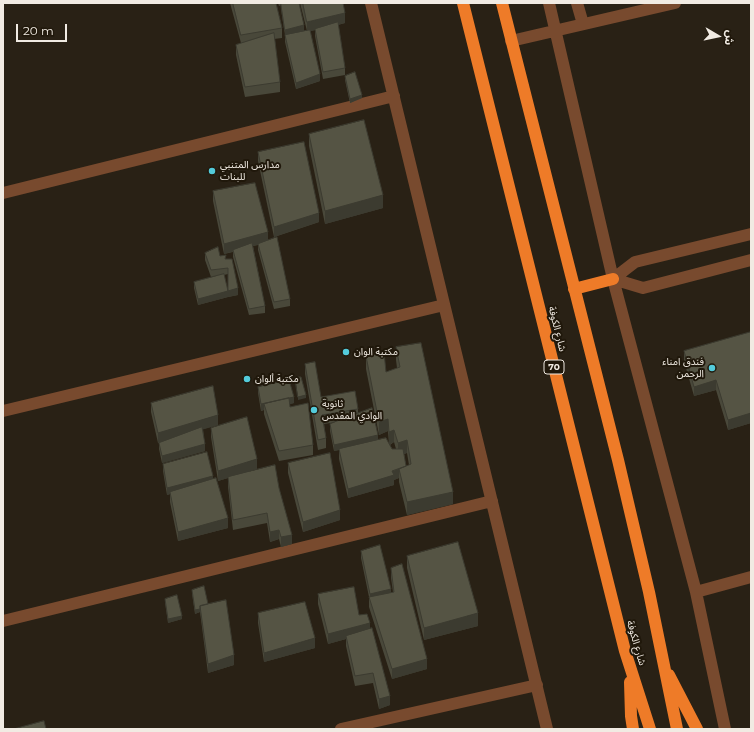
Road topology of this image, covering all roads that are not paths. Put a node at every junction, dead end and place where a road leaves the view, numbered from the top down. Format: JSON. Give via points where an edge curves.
{"nodes":[{"id":1,"x":371,"y":3,"type":"edge"},
{"id":2,"x":463,"y":3,"type":"edge"},
{"id":3,"x":502,"y":3,"type":"edge"},
{"id":4,"x":549,"y":3,"type":"edge"},
{"id":5,"x":577,"y":3,"type":"edge"},
{"id":6,"x":675,"y":3,"type":"edge"},
{"id":7,"x":583,"y":24,"type":"junction"},
{"id":8,"x":556,"y":30,"type":"junction"},
{"id":9,"x":511,"y":41,"type":"junction"},
{"id":10,"x":394,"y":96,"type":"junction"},
{"id":11,"x":3,"y":193,"type":"edge"},
{"id":12,"x":751,"y":234,"type":"edge"},
{"id":13,"x":751,"y":260,"type":"edge"},
{"id":14,"x":613,"y":279,"type":"junction"},
{"id":15,"x":574,"y":289,"type":"junction"},
{"id":16,"x":444,"y":305,"type":"junction"},
{"id":17,"x":3,"y":411,"type":"edge"},
{"id":18,"x":492,"y":501,"type":"junction"},
{"id":19,"x":751,"y":577,"type":"edge"},
{"id":20,"x":696,"y":592,"type":"junction"},
{"id":21,"x":3,"y":621,"type":"edge"},
{"id":22,"x":625,"y":651,"type":"junction"},
{"id":23,"x":663,"y":662,"type":"junction"},
{"id":24,"x":536,"y":685,"type":"junction"},
{"id":25,"x":341,"y":729,"type":"edge"},
{"id":26,"x":547,"y":729,"type":"edge"},
{"id":27,"x":634,"y":729,"type":"edge"},
{"id":28,"x":650,"y":729,"type":"edge"},
{"id":29,"x":677,"y":729,"type":"edge"},
{"id":30,"x":698,"y":729,"type":"edge"},
{"id":31,"x":725,"y":729,"type":"edge"}],
"edges":[{"from":1,"to":10,"type":"street"},
{"from":2,"to":22,"type":"highway","name":"شارع الكوفة","number":"70"},
{"from":3,"to":9,"type":"highway","name":"شارع الكوفة"},
{"from":4,"to":8,"type":"street"},
{"from":5,"to":7,"type":"street"},
{"from":6,"to":7,"type":"street"},
{"from":7,"to":8,"type":"street"},
{"from":8,"to":9,"type":"street"},
{"from":8,"to":14,"type":"street"},
{"from":9,"to":15,"type":"highway","name":"شارع الكوفة"},
{"from":10,"to":11,"type":"street"},
{"from":10,"to":16,"type":"street"},
{"from":12,"to":14,"type":"street","via":[[635,262]]},
{"from":13,"to":14,"type":"street","via":[[643,288]]},
{"from":14,"to":15,"type":"highway"},
{"from":14,"to":20,"type":"street"},
{"from":15,"to":23,"type":"highway","name":"شارع الكوفة","via":[[618,460]]},
{"from":16,"to":17,"type":"street"},
{"from":16,"to":18,"type":"street"},
{"from":18,"to":21,"type":"street"},
{"from":18,"to":24,"type":"street"},
{"from":19,"to":20,"type":"street"},
{"from":20,"to":31,"type":"street"},
{"from":22,"to":27,"type":"highway"},
{"from":22,"to":28,"type":"highway","name":"شارع الكوفة","number":"70"},
{"from":23,"to":29,"type":"highway","name":"شارع الكوفة"},
{"from":23,"to":30,"type":"highway"},
{"from":24,"to":25,"type":"street"},
{"from":24,"to":26,"type":"street"}]}
